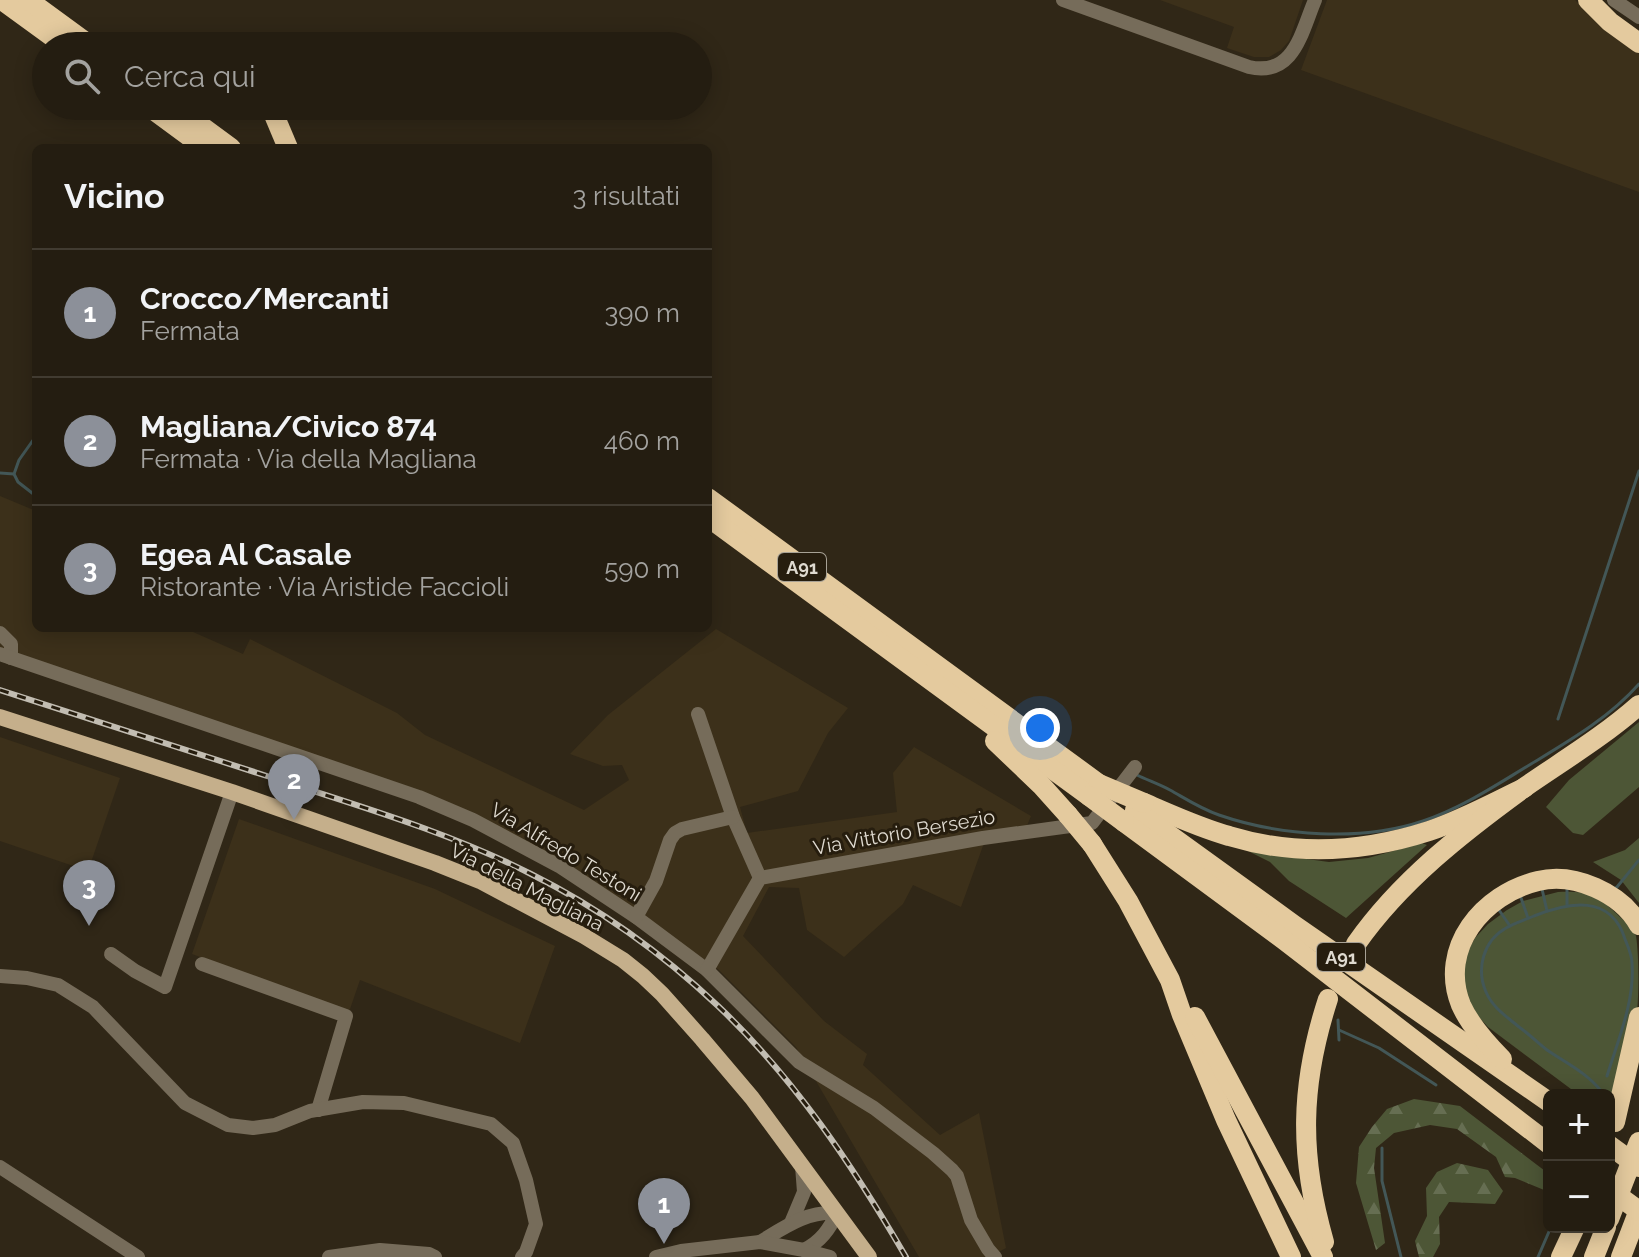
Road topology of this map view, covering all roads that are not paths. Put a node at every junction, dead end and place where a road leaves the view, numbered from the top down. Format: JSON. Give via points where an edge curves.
{"nodes":[{"id":1,"x":2,"y":0,"type":"edge"},
{"id":2,"x":28,"y":0,"type":"edge"},
{"id":3,"x":1063,"y":0,"type":"edge"},
{"id":4,"x":1315,"y":0,"type":"edge"},
{"id":5,"x":1588,"y":0,"type":"edge"},
{"id":6,"x":1614,"y":0,"type":"edge"},
{"id":7,"x":1639,"y":17,"type":"edge"},
{"id":8,"x":46,"y":32,"type":"edge"},
{"id":9,"x":72,"y":32,"type":"edge"},
{"id":10,"x":1639,"y":43,"type":"edge"},
{"id":11,"x":167,"y":120,"type":"edge"},
{"id":12,"x":193,"y":120,"type":"edge"},
{"id":13,"x":276,"y":120,"type":"edge"},
{"id":14,"x":200,"y":144,"type":"edge"},
{"id":15,"x":226,"y":144,"type":"edge"},
{"id":16,"x":286,"y":144,"type":"edge"},
{"id":17,"x":712,"y":501,"type":"edge"},
{"id":18,"x":712,"y":520,"type":"edge"},
{"id":19,"x":0,"y":633,"type":"edge"},
{"id":20,"x":893,"y":652,"type":"junction"},
{"id":21,"x":6,"y":656,"type":"edge"},
{"id":22,"x":1639,"y":705,"type":"edge"},
{"id":23,"x":698,"y":714,"type":"dead end"},
{"id":24,"x":0,"y":717,"type":"edge"},
{"id":25,"x":1135,"y":767,"type":"dead end"},
{"id":26,"x":1524,"y":788,"type":"junction"},
{"id":27,"x":1094,"y":790,"type":"junction"},
{"id":28,"x":232,"y":792,"type":"junction"},
{"id":29,"x":1134,"y":812,"type":"junction"},
{"id":30,"x":733,"y":817,"type":"junction"},
{"id":31,"x":760,"y":878,"type":"junction"},
{"id":32,"x":636,"y":917,"type":"junction"},
{"id":33,"x":1639,"y":925,"type":"edge"},
{"id":34,"x":1356,"y":944,"type":"dead end"},
{"id":35,"x":111,"y":954,"type":"dead end"},
{"id":36,"x":202,"y":964,"type":"dead end"},
{"id":37,"x":707,"y":970,"type":"junction"},
{"id":38,"x":0,"y":976,"type":"edge"},
{"id":39,"x":1170,"y":980,"type":"junction"},
{"id":40,"x":1328,"y":999,"type":"dead end"},
{"id":41,"x":1639,"y":1017,"type":"edge"},
{"id":42,"x":1639,"y":1050,"type":"edge"},
{"id":43,"x":1543,"y":1096,"type":"edge"},
{"id":44,"x":1543,"y":1098,"type":"edge"},
{"id":45,"x":318,"y":1110,"type":"junction"},
{"id":46,"x":1615,"y":1117,"type":"edge"},
{"id":47,"x":1615,"y":1121,"type":"edge"},
{"id":48,"x":1543,"y":1139,"type":"edge"},
{"id":49,"x":1639,"y":1142,"type":"edge"},
{"id":50,"x":1615,"y":1149,"type":"edge"},
{"id":51,"x":802,"y":1166,"type":"junction"},
{"id":52,"x":0,"y":1167,"type":"edge"},
{"id":53,"x":1639,"y":1167,"type":"edge"},
{"id":54,"x":1615,"y":1193,"type":"edge"},
{"id":55,"x":1615,"y":1204,"type":"edge"},
{"id":56,"x":1639,"y":1211,"type":"edge"},
{"id":57,"x":837,"y":1213,"type":"junction"},
{"id":58,"x":812,"y":1214,"type":"junction"},
{"id":59,"x":791,"y":1223,"type":"junction"},
{"id":60,"x":1572,"y":1233,"type":"edge"},
{"id":61,"x":1604,"y":1233,"type":"edge"},
{"id":62,"x":825,"y":1234,"type":"junction"},
{"id":63,"x":760,"y":1242,"type":"junction"},
{"id":64,"x":804,"y":1250,"type":"junction"},
{"id":65,"x":138,"y":1257,"type":"edge"},
{"id":66,"x":329,"y":1257,"type":"edge"},
{"id":67,"x":435,"y":1257,"type":"edge"},
{"id":68,"x":522,"y":1257,"type":"edge"},
{"id":69,"x":656,"y":1257,"type":"edge"},
{"id":70,"x":830,"y":1257,"type":"edge"},
{"id":71,"x":869,"y":1257,"type":"edge"},
{"id":72,"x":995,"y":1257,"type":"edge"},
{"id":73,"x":1291,"y":1257,"type":"edge"},
{"id":74,"x":1323,"y":1257,"type":"edge"},
{"id":75,"x":1330,"y":1257,"type":"edge"},
{"id":76,"x":1561,"y":1257,"type":"edge"},
{"id":77,"x":1594,"y":1257,"type":"edge"},
{"id":78,"x":1621,"y":1257,"type":"edge"}],
"edges":[{"from":1,"to":8,"type":"highway"},
{"from":2,"to":9,"type":"highway"},
{"from":3,"to":4,"type":"street","via":[[1262,69],[1291,55]]},
{"from":5,"to":10,"type":"highway"},
{"from":6,"to":7,"type":"street"},
{"from":11,"to":14,"type":"highway"},
{"from":12,"to":15,"type":"highway"},
{"from":13,"to":16,"type":"highway"},
{"from":17,"to":27,"type":"highway","number":"A91"},
{"from":18,"to":20,"type":"highway","number":"A91"},
{"from":19,"to":21,"type":"street","via":[[11,644]]},
{"from":20,"to":27,"type":"highway","number":"A91"},
{"from":20,"to":39,"type":"highway","bridge":true,"via":[[1013,758],[1068,815],[1128,901]]},
{"from":21,"to":32,"type":"street","name":"Via Alfredo Testoni","via":[[419,797],[559,866]]},
{"from":22,"to":26,"type":"highway"},
{"from":23,"to":30,"type":"street"},
{"from":24,"to":28,"type":"main road","name":"Via della Magliana"},
{"from":25,"to":31,"type":"street","name":"Via Vittorio Bersezio","via":[[1092,823]]},
{"from":26,"to":29,"type":"highway","via":[[1428,831],[1338,849],[1253,843]]},
{"from":26,"to":34,"type":"highway","via":[[1406,883]]},
{"from":27,"to":29,"type":"highway","number":"A91","bridge":true},
{"from":28,"to":35,"type":"street","via":[[165,987]]},
{"from":28,"to":51,"type":"main road","name":"Via della Magliana","via":[[480,881],[623,960],[702,1039]]},
{"from":29,"to":44,"type":"highway","number":"A91"},
{"from":29,"to":48,"type":"highway","number":"A91","via":[[1284,940]]},
{"from":30,"to":31,"type":"street"},
{"from":30,"to":32,"type":"street","via":[[675,833]]},
{"from":31,"to":37,"type":"street"},
{"from":32,"to":37,"type":"street","name":"Via Alfredo Testoni"},
{"from":33,"to":43,"type":"highway","via":[[1601,890],[1545,880],[1498,899],[1477,917],[1461,942],[1455,976],[1466,1013],[1491,1048]]},
{"from":36,"to":45,"type":"street","via":[[346,1016]]},
{"from":37,"to":72,"type":"street","name":"Via Alfredo Testoni","via":[[799,1062],[874,1108],[952,1170],[971,1220]]},
{"from":38,"to":45,"type":"street","via":[[58,985],[93,1007],[185,1103],[228,1125],[275,1125]]},
{"from":39,"to":73,"type":"highway","via":[[1226,1120]]},
{"from":39,"to":74,"type":"highway"},
{"from":40,"to":75,"type":"highway","via":[[1314,1048],[1305,1132],[1312,1193]]},
{"from":41,"to":46,"type":"highway"},
{"from":42,"to":47,"type":"highway"},
{"from":45,"to":68,"type":"street","via":[[363,1102],[404,1103],[491,1124],[513,1143],[526,1180],[536,1224]]},
{"from":49,"to":55,"type":"highway"},
{"from":50,"to":53,"type":"highway","bridge":true},
{"from":51,"to":57,"type":"main road","name":"Via della Magliana"},
{"from":51,"to":59,"type":"street","via":[[804,1192]]},
{"from":52,"to":65,"type":"street"},
{"from":54,"to":56,"type":"highway","bridge":true},
{"from":56,"to":78,"type":"highway"},
{"from":57,"to":58,"type":"street"},
{"from":57,"to":62,"type":"street"},
{"from":57,"to":71,"type":"main road","name":"Via della Magliana"},
{"from":58,"to":59,"type":"street"},
{"from":58,"to":62,"type":"street"},
{"from":59,"to":63,"type":"street"},
{"from":60,"to":76,"type":"highway"},
{"from":61,"to":77,"type":"highway"},
{"from":62,"to":64,"type":"street"},
{"from":63,"to":64,"type":"street"},
{"from":63,"to":69,"type":"street"},
{"from":64,"to":70,"type":"street"},
{"from":66,"to":67,"type":"street","via":[[380,1250]]}]}
